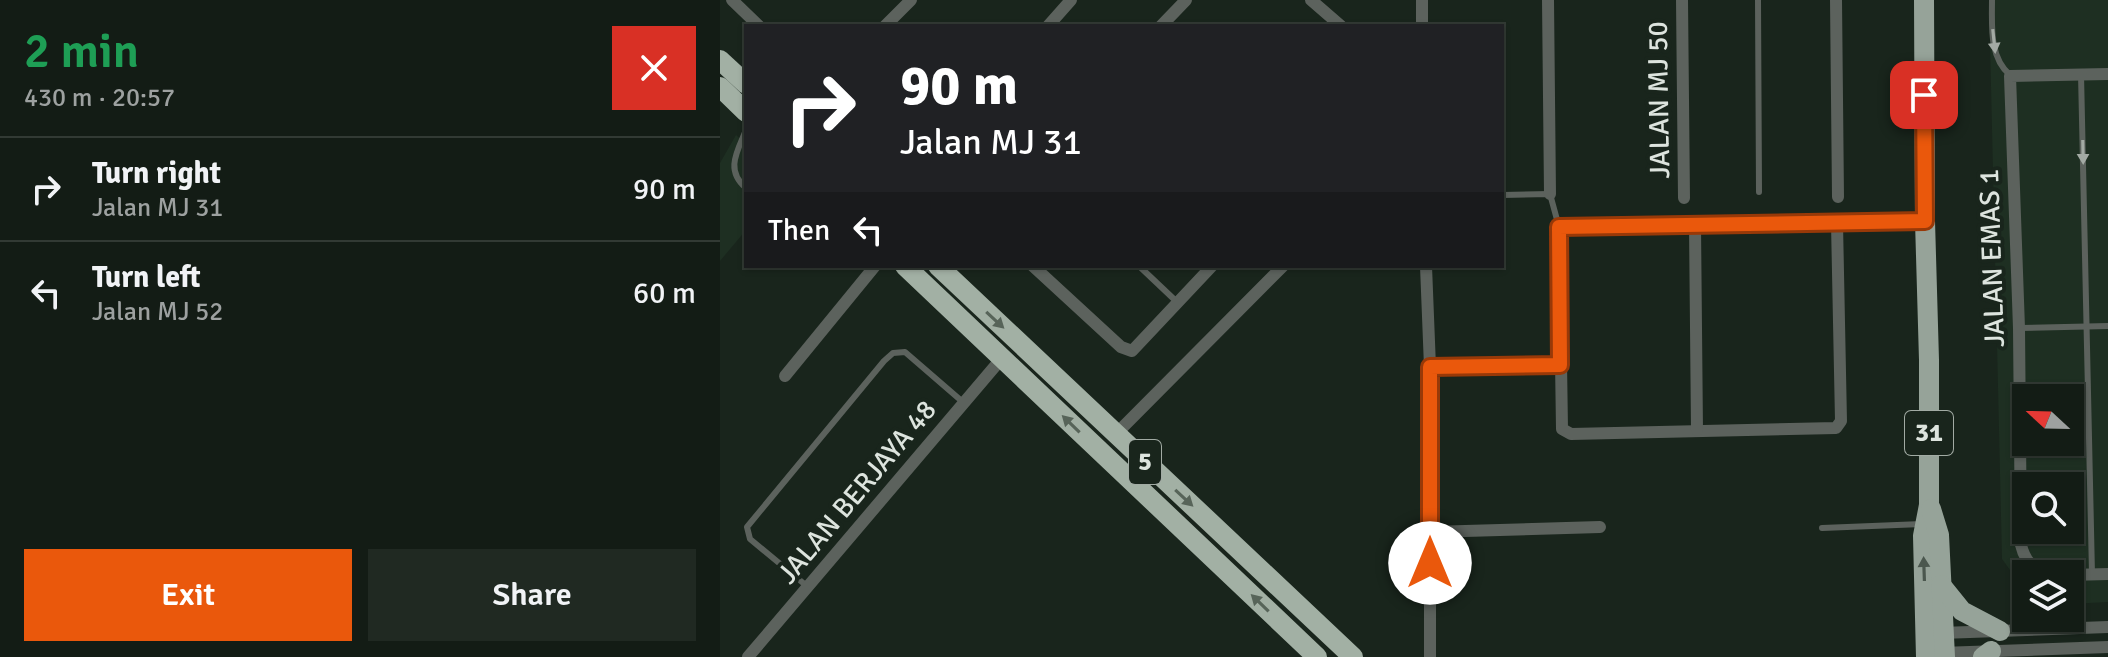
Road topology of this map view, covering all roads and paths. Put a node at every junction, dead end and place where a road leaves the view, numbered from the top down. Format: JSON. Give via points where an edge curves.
{"nodes":[{"id":1,"x":732,"y":0,"type":"edge"},
{"id":2,"x":911,"y":0,"type":"edge"},
{"id":3,"x":1071,"y":0,"type":"edge"},
{"id":4,"x":1186,"y":0,"type":"edge"},
{"id":5,"x":1311,"y":0,"type":"edge"},
{"id":6,"x":1422,"y":0,"type":"edge"},
{"id":7,"x":1548,"y":0,"type":"edge"},
{"id":8,"x":1682,"y":0,"type":"edge"},
{"id":9,"x":1758,"y":0,"type":"edge"},
{"id":10,"x":1836,"y":0,"type":"edge"},
{"id":11,"x":1924,"y":0,"type":"edge"},
{"id":12,"x":1992,"y":0,"type":"edge"},
{"id":13,"x":757,"y":24,"type":"edge"},
{"id":14,"x":887,"y":24,"type":"edge"},
{"id":15,"x":1050,"y":24,"type":"edge"},
{"id":16,"x":1163,"y":24,"type":"edge"},
{"id":17,"x":1334,"y":24,"type":"edge"},
{"id":18,"x":1422,"y":24,"type":"edge"},
{"id":19,"x":720,"y":60,"type":"edge"},
{"id":20,"x":2081,"y":74,"type":"junction"},
{"id":21,"x":2108,"y":74,"type":"edge"},
{"id":22,"x":2010,"y":76,"type":"junction"},
{"id":23,"x":744,"y":82,"type":"edge"},
{"id":24,"x":720,"y":87,"type":"edge"},
{"id":25,"x":744,"y":110,"type":"edge"},
{"id":26,"x":744,"y":135,"type":"edge"},
{"id":27,"x":744,"y":186,"type":"edge"},
{"id":28,"x":1759,"y":192,"type":"dead end"},
{"id":29,"x":1550,"y":194,"type":"junction"},
{"id":30,"x":1504,"y":195,"type":"edge"},
{"id":31,"x":1838,"y":197,"type":"dead end"},
{"id":32,"x":1684,"y":198,"type":"dead end"},
{"id":33,"x":1925,"y":221,"type":"junction"},
{"id":34,"x":1837,"y":223,"type":"junction"},
{"id":35,"x":1695,"y":225,"type":"junction"},
{"id":36,"x":1559,"y":227,"type":"junction"},
{"id":37,"x":873,"y":268,"type":"edge"},
{"id":38,"x":907,"y":268,"type":"edge"},
{"id":39,"x":940,"y":268,"type":"edge"},
{"id":40,"x":1035,"y":268,"type":"edge"},
{"id":41,"x":1141,"y":268,"type":"edge"},
{"id":42,"x":1210,"y":268,"type":"edge"},
{"id":43,"x":1281,"y":268,"type":"edge"},
{"id":44,"x":1426,"y":268,"type":"edge"},
{"id":45,"x":1178,"y":303,"type":"junction"},
{"id":46,"x":2108,"y":326,"type":"edge"},
{"id":47,"x":2086,"y":327,"type":"junction"},
{"id":48,"x":2019,"y":328,"type":"junction"},
{"id":49,"x":1002,"y":358,"type":"junction"},
{"id":50,"x":1560,"y":365,"type":"junction"},
{"id":51,"x":1430,"y":367,"type":"junction"},
{"id":52,"x":785,"y":376,"type":"dead end"},
{"id":53,"x":964,"y":403,"type":"junction"},
{"id":54,"x":1697,"y":430,"type":"junction"},
{"id":55,"x":1116,"y":434,"type":"junction"},
{"id":56,"x":1927,"y":515,"type":"junction"},
{"id":57,"x":1600,"y":527,"type":"dead end"},
{"id":58,"x":1822,"y":528,"type":"dead end"},
{"id":59,"x":1430,"y":532,"type":"junction"},
{"id":60,"x":2027,"y":560,"type":"edge"},
{"id":61,"x":2084,"y":574,"type":"edge"},
{"id":62,"x":2092,"y":574,"type":"junction"},
{"id":63,"x":2108,"y":574,"type":"edge"},
{"id":64,"x":1941,"y":585,"type":"junction"},
{"id":65,"x":808,"y":587,"type":"junction"},
{"id":66,"x":2108,"y":627,"type":"edge"},
{"id":67,"x":2000,"y":631,"type":"junction"},
{"id":68,"x":2108,"y":647,"type":"edge"},
{"id":69,"x":1935,"y":648,"type":"edge"},
{"id":70,"x":1987,"y":654,"type":"edge"},
{"id":71,"x":748,"y":657,"type":"edge"},
{"id":72,"x":1317,"y":657,"type":"edge"},
{"id":73,"x":1353,"y":657,"type":"edge"},
{"id":74,"x":1430,"y":657,"type":"edge"}],
"edges":[{"from":1,"to":13,"type":"street"},
{"from":2,"to":14,"type":"street"},
{"from":3,"to":15,"type":"street"},
{"from":4,"to":16,"type":"street"},
{"from":5,"to":17,"type":"street"},
{"from":6,"to":18,"type":"street"},
{"from":7,"to":29,"type":"street"},
{"from":8,"to":32,"type":"street","name":"JALAN MJ 50"},
{"from":9,"to":28,"type":"lane"},
{"from":10,"to":31,"type":"street"},
{"from":11,"to":33,"type":"main road","number":"31"},
{"from":12,"to":22,"type":"lane","one_way":true,"via":[[1994,50],[1999,66]]},
{"from":19,"to":23,"type":"highway"},
{"from":20,"to":21,"type":"street"},
{"from":20,"to":22,"type":"street"},
{"from":20,"to":47,"type":"lane","one_way":true},
{"from":22,"to":48,"type":"street","name":"JALAN EMAS 1"},
{"from":24,"to":25,"type":"highway"},
{"from":26,"to":27,"type":"lane","via":[[733,163]]},
{"from":29,"to":30,"type":"lane"},
{"from":29,"to":36,"type":"lane"},
{"from":33,"to":34,"type":"street"},
{"from":33,"to":56,"type":"main road","number":"31"},
{"from":34,"to":35,"type":"street"},
{"from":34,"to":54,"type":"street","via":[[1840,425]]},
{"from":35,"to":36,"type":"street"},
{"from":35,"to":54,"type":"street"},
{"from":36,"to":50,"type":"street"},
{"from":37,"to":52,"type":"street"},
{"from":38,"to":49,"type":"highway","number":"5"},
{"from":39,"to":55,"type":"highway","number":"5","one_way":true},
{"from":40,"to":45,"type":"street","via":[[1121,347],[1132,351]]},
{"from":41,"to":45,"type":"lane"},
{"from":42,"to":45,"type":"street"},
{"from":43,"to":55,"type":"street"},
{"from":44,"to":51,"type":"street"},
{"from":46,"to":47,"type":"lane"},
{"from":47,"to":48,"type":"lane"},
{"from":47,"to":62,"type":"lane"},
{"from":48,"to":60,"type":"street","name":"JALAN EMAS 1","via":[[2021,545]]},
{"from":49,"to":53,"type":"street","name":"JALAN BERJAYA 48"},
{"from":72,"to":49,"type":"highway","number":"5","one_way":true},
{"from":50,"to":51,"type":"street"},
{"from":50,"to":54,"type":"street","via":[[1566,432]]},
{"from":51,"to":59,"type":"street"},
{"from":53,"to":65,"type":"street","name":"JALAN BERJAYA 48"},
{"from":53,"to":65,"type":"lane","via":[[905,352],[884,361],[747,527],[750,539]]},
{"from":55,"to":73,"type":"highway","number":"5","one_way":true},
{"from":56,"to":58,"type":"lane"},
{"from":56,"to":64,"type":"main road","number":"31","via":[[1939,535]]},
{"from":69,"to":56,"type":"main road","number":"31","one_way":true,"via":[[1923,536]]},
{"from":57,"to":59,"type":"street"},
{"from":59,"to":74,"type":"street"},
{"from":61,"to":62,"type":"street"},
{"from":62,"to":63,"type":"street"},
{"from":64,"to":67,"type":"main road","via":[[1962,611]]},
{"from":64,"to":69,"type":"main road","number":"31"},
{"from":65,"to":71,"type":"street","name":"JALAN BERJAYA 48"},
{"from":66,"to":67,"type":"street"},
{"from":67,"to":69,"type":"street"},
{"from":68,"to":70,"type":"street"},
{"from":69,"to":70,"type":"street"}]}
